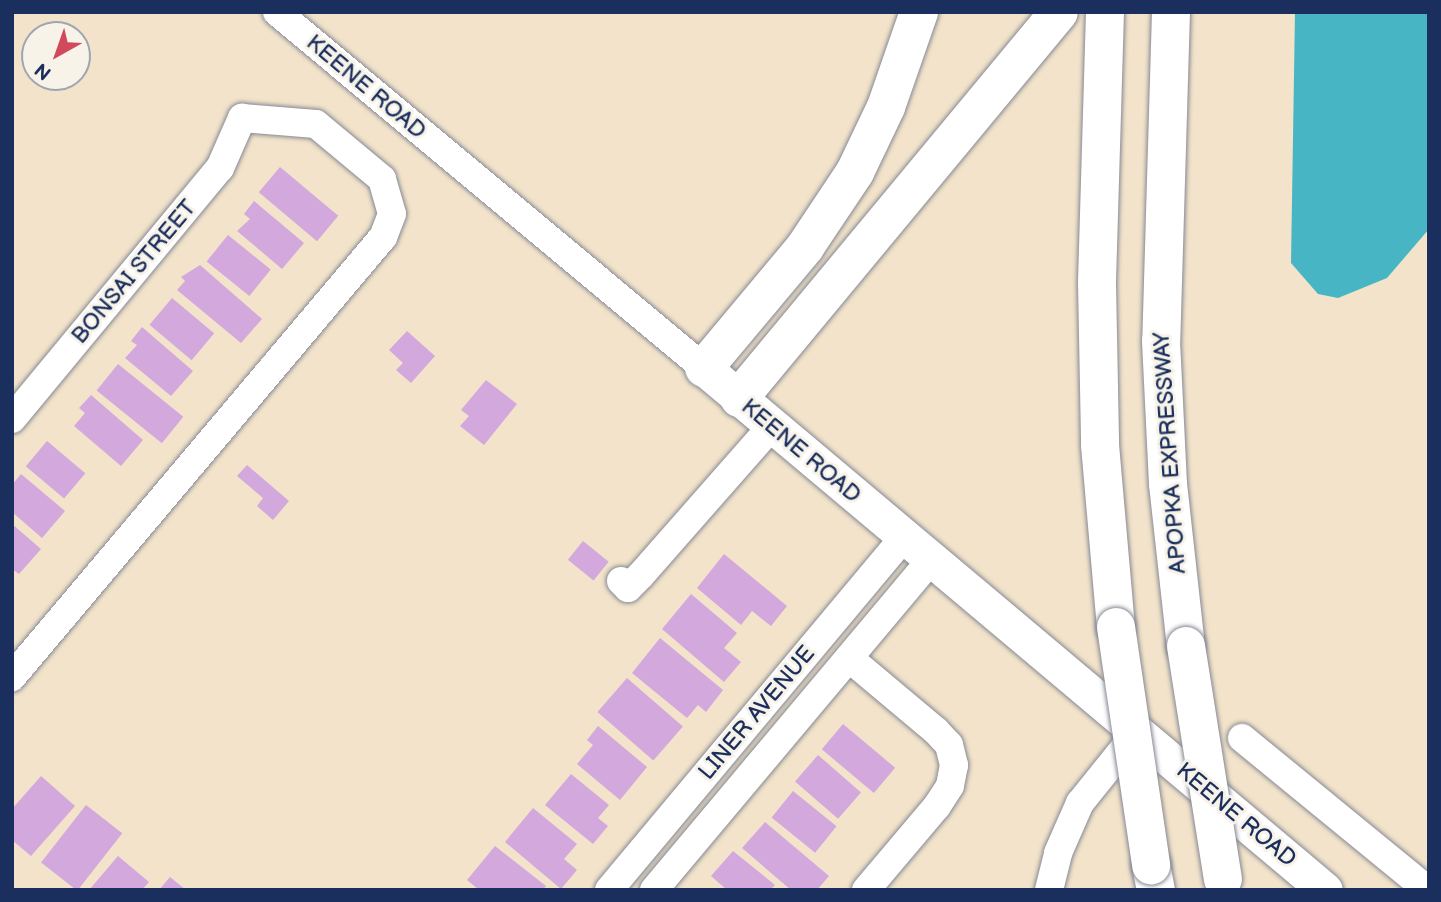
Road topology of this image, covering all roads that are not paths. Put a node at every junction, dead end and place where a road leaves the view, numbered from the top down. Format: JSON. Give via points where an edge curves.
{"nodes":[{"id":1,"x":277,"y":12,"type":"edge"},
{"id":2,"x":919,"y":12,"type":"edge"},
{"id":3,"x":1059,"y":12,"type":"edge"},
{"id":4,"x":1171,"y":12,"type":"edge"},
{"id":5,"x":1105,"y":16,"type":"edge"},
{"id":6,"x":704,"y":369,"type":"junction"},
{"id":7,"x":739,"y":398,"type":"junction"},
{"id":8,"x":12,"y":419,"type":"edge"},
{"id":9,"x":772,"y":426,"type":"junction"},
{"id":10,"x":904,"y":537,"type":"junction"},
{"id":11,"x":932,"y":560,"type":"junction"},
{"id":12,"x":621,"y":581,"type":"dead end"},
{"id":13,"x":849,"y":658,"type":"junction"},
{"id":14,"x":12,"y":677,"type":"edge"},
{"id":15,"x":1137,"y":732,"type":"junction"},
{"id":16,"x":1242,"y":738,"type":"dead end"},
{"id":17,"x":1154,"y":877,"type":"edge"},
{"id":18,"x":1224,"y":884,"type":"edge"},
{"id":19,"x":610,"y":890,"type":"edge"},
{"id":20,"x":654,"y":890,"type":"edge"},
{"id":21,"x":866,"y":890,"type":"edge"},
{"id":22,"x":1049,"y":890,"type":"edge"},
{"id":23,"x":1325,"y":890,"type":"edge"},
{"id":24,"x":1428,"y":890,"type":"edge"}],
"edges":[{"from":1,"to":6,"type":"street","name":"KEENE ROAD"},
{"from":2,"to":6,"type":"highway","via":[[886,107],[855,172],[805,247]]},
{"from":3,"to":7,"type":"highway"},
{"from":4,"to":18,"type":"highway","name":"APOPKA EXPRESSWAY","bridge":true,"via":[[1161,341],[1168,484],[1186,646]]},
{"from":5,"to":17,"type":"highway","bridge":true,"via":[[1097,283],[1100,418],[1116,627]]},
{"from":6,"to":7,"type":"main road","name":"KEENE ROAD"},
{"from":7,"to":9,"type":"main road","name":"KEENE ROAD"},
{"from":8,"to":14,"type":"street","name":"BONSAI STREET","via":[[220,168],[242,118],[316,124],[382,178],[392,201],[390,226]]},
{"from":9,"to":10,"type":"main road","name":"KEENE ROAD"},
{"from":9,"to":12,"type":"street","via":[[641,575],[628,588]]},
{"from":10,"to":11,"type":"main road","name":"KEENE ROAD"},
{"from":10,"to":19,"type":"street","name":"LINER AVENUE"},
{"from":11,"to":13,"type":"street","name":"LINER AVENUE"},
{"from":11,"to":15,"type":"main road","name":"KEENE ROAD"},
{"from":13,"to":20,"type":"street","name":"LINER AVENUE"},
{"from":13,"to":21,"type":"street","via":[[936,731],[949,745],[954,765],[950,786],[937,806]]},
{"from":15,"to":22,"type":"street","via":[[1080,803],[1058,853]]},
{"from":15,"to":23,"type":"main road","name":"KEENE ROAD"},
{"from":16,"to":24,"type":"street"}]}
